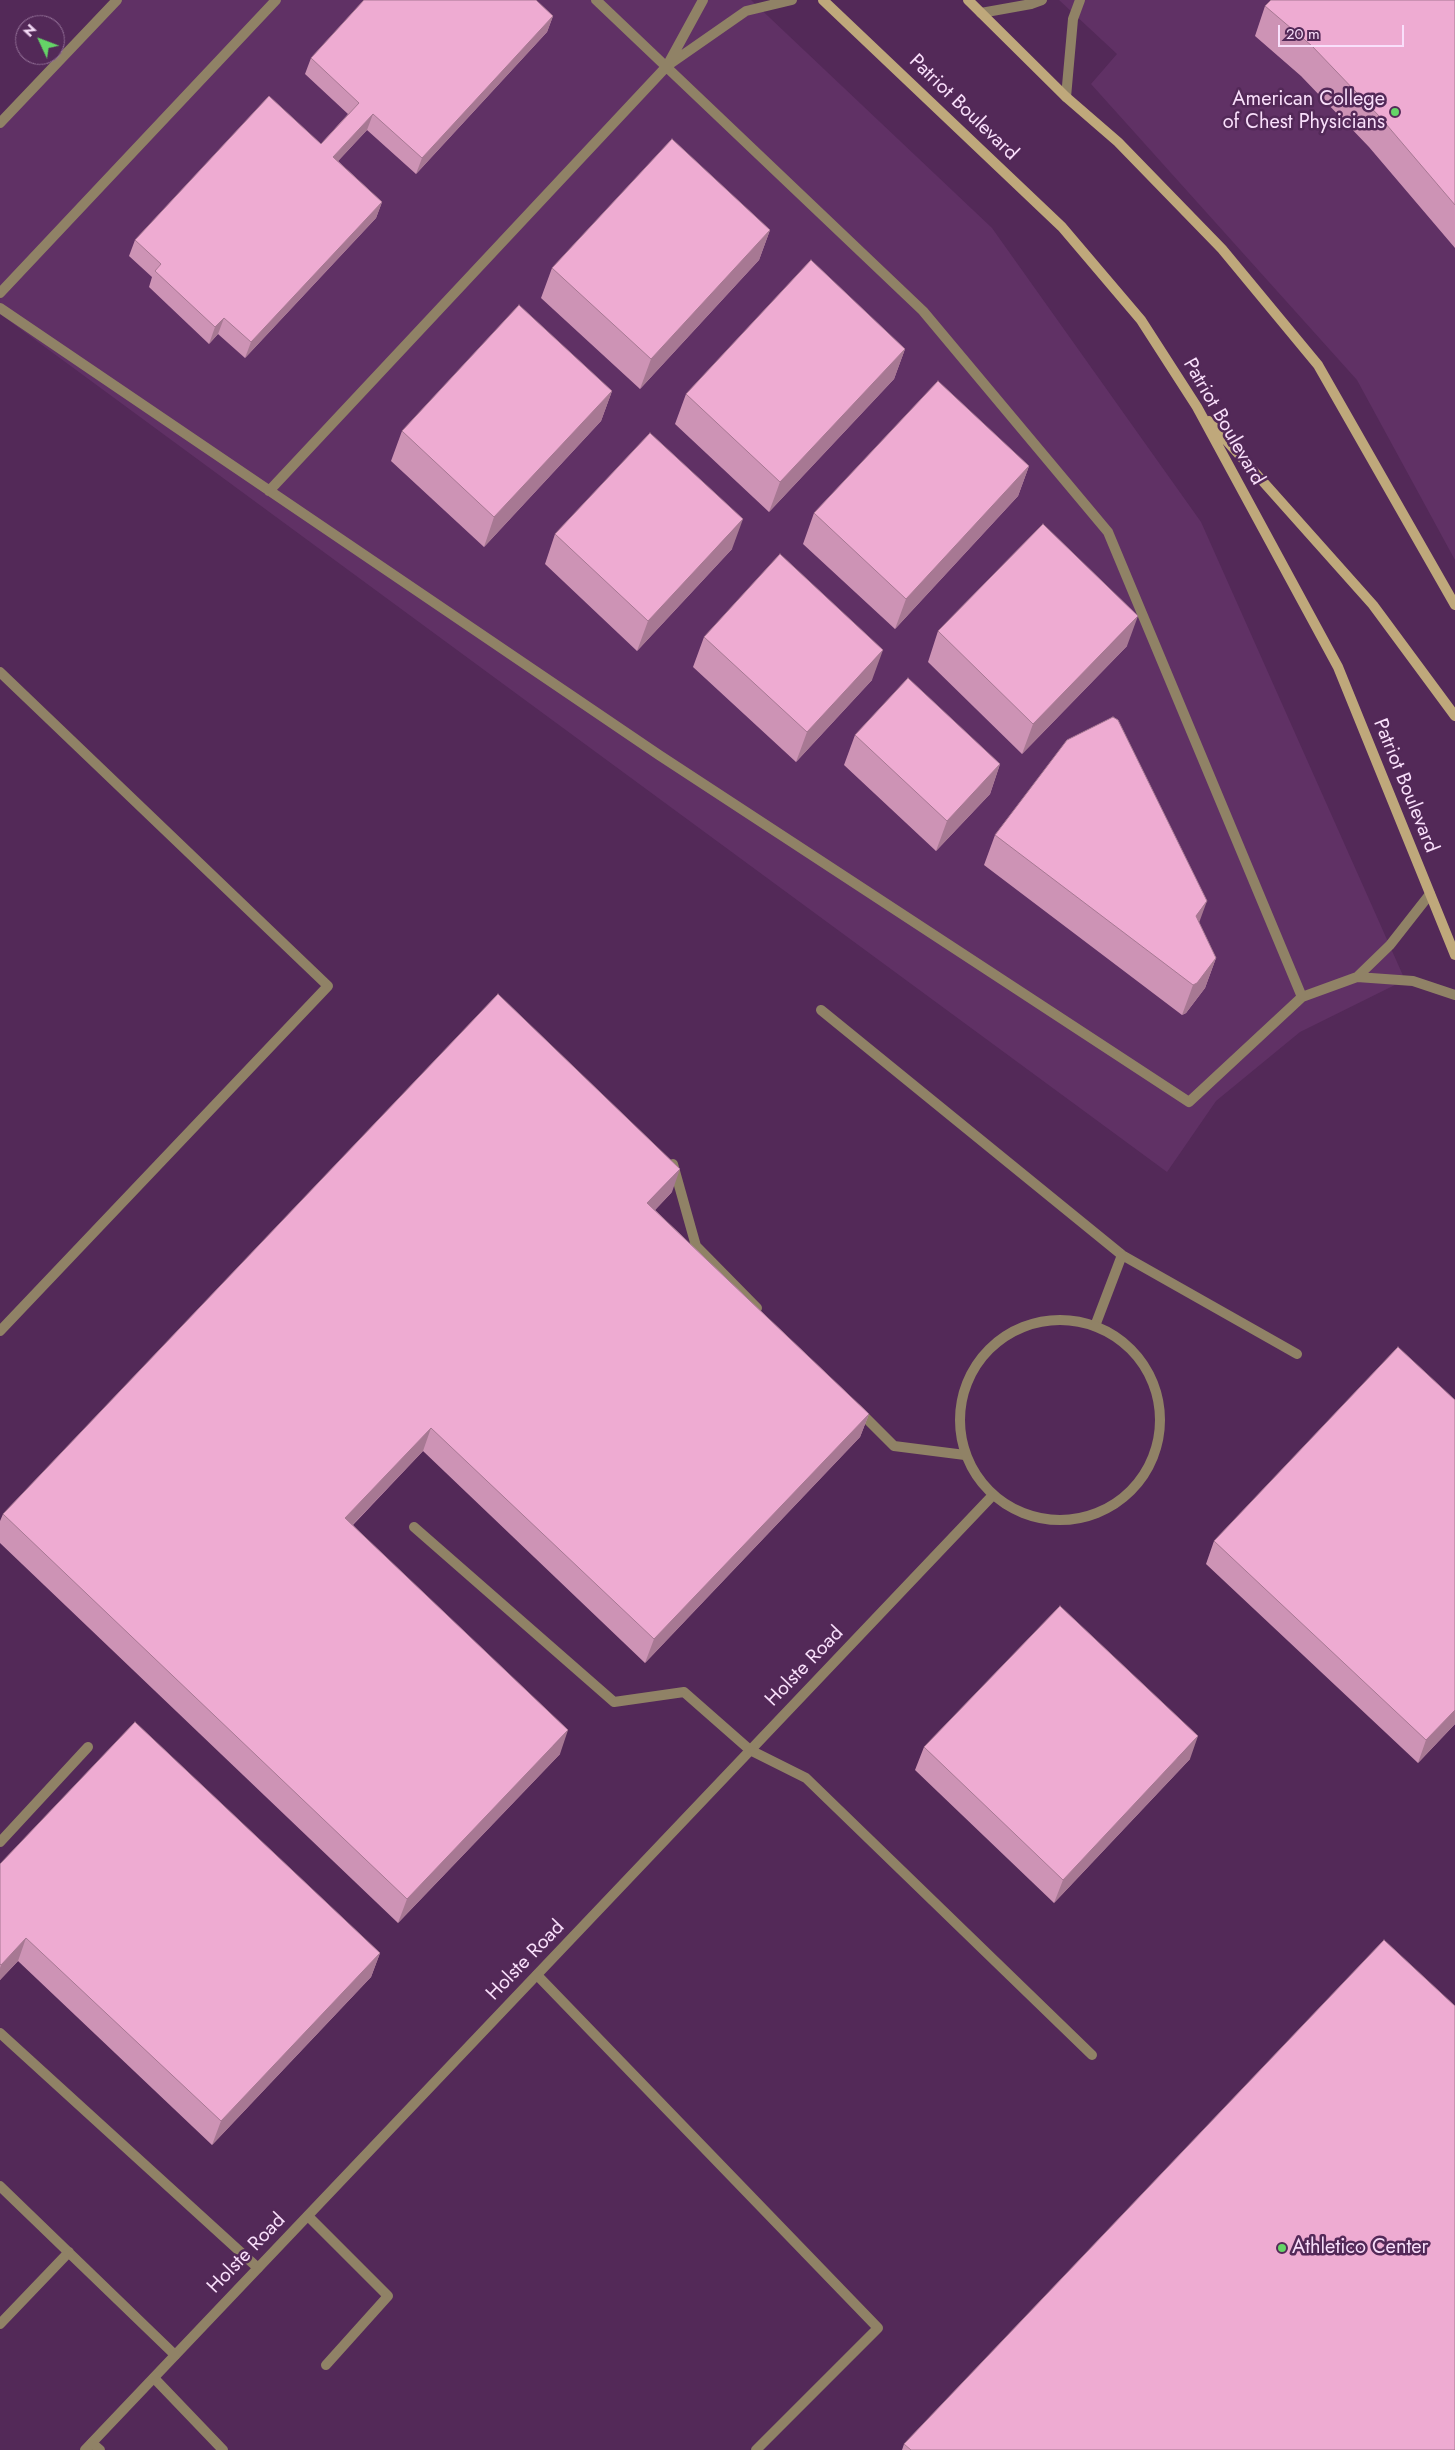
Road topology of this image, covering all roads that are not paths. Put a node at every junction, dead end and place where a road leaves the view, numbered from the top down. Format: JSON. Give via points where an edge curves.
{"nodes":[{"id":1,"x":117,"y":0,"type":"edge"},
{"id":2,"x":276,"y":0,"type":"edge"},
{"id":3,"x":596,"y":0,"type":"edge"},
{"id":4,"x":704,"y":0,"type":"edge"},
{"id":5,"x":792,"y":0,"type":"edge"},
{"id":6,"x":823,"y":0,"type":"edge"},
{"id":7,"x":968,"y":0,"type":"edge"},
{"id":8,"x":1042,"y":0,"type":"edge"},
{"id":9,"x":1080,"y":0,"type":"edge"},
{"id":10,"x":980,"y":13,"type":"junction"},
{"id":11,"x":668,"y":66,"type":"junction"},
{"id":12,"x":1066,"y":97,"type":"junction"},
{"id":13,"x":0,"y":123,"type":"edge"},
{"id":14,"x":0,"y":293,"type":"edge"},
{"id":15,"x":0,"y":308,"type":"edge"},
{"id":16,"x":1197,"y":407,"type":"junction"},
{"id":17,"x":269,"y":491,"type":"junction"},
{"id":18,"x":1455,"y":605,"type":"edge"},
{"id":19,"x":0,"y":672,"type":"edge"},
{"id":20,"x":1455,"y":716,"type":"edge"},
{"id":21,"x":1430,"y":894,"type":"junction"},
{"id":22,"x":1455,"y":955,"type":"edge"},
{"id":23,"x":1357,"y":977,"type":"junction"},
{"id":24,"x":1455,"y":995,"type":"edge"},
{"id":25,"x":1302,"y":997,"type":"junction"},
{"id":26,"x":821,"y":1010,"type":"dead end"},
{"id":27,"x":667,"y":1159,"type":"edge"},
{"id":28,"x":1122,"y":1255,"type":"junction"},
{"id":29,"x":0,"y":1314,"type":"edge"},
{"id":30,"x":764,"y":1315,"type":"edge"},
{"id":31,"x":8,"y":1322,"type":"junction"},
{"id":32,"x":1095,"y":1326,"type":"junction"},
{"id":33,"x":0,"y":1331,"type":"edge"},
{"id":34,"x":1297,"y":1354,"type":"dead end"},
{"id":35,"x":846,"y":1398,"type":"edge"},
{"id":36,"x":966,"y":1455,"type":"junction"},
{"id":37,"x":993,"y":1496,"type":"junction"},
{"id":38,"x":414,"y":1527,"type":"dead end"},
{"id":39,"x":88,"y":1747,"type":"dead end"},
{"id":40,"x":750,"y":1750,"type":"junction"},
{"id":41,"x":0,"y":1842,"type":"edge"},
{"id":42,"x":537,"y":1975,"type":"junction"},
{"id":43,"x":0,"y":2033,"type":"edge"},
{"id":44,"x":1092,"y":2055,"type":"dead end"},
{"id":45,"x":0,"y":2186,"type":"edge"},
{"id":46,"x":308,"y":2216,"type":"junction"},
{"id":47,"x":69,"y":2252,"type":"junction"},
{"id":48,"x":258,"y":2268,"type":"junction"},
{"id":49,"x":0,"y":2324,"type":"edge"},
{"id":50,"x":175,"y":2355,"type":"junction"},
{"id":51,"x":326,"y":2365,"type":"dead end"},
{"id":52,"x":154,"y":2378,"type":"junction"},
{"id":53,"x":93,"y":2448,"type":"edge"},
{"id":54,"x":223,"y":2450,"type":"edge"},
{"id":55,"x":756,"y":2450,"type":"edge"}],
"edges":[{"from":1,"to":13,"type":"street"},
{"from":2,"to":14,"type":"street"},
{"from":3,"to":11,"type":"street"},
{"from":4,"to":11,"type":"street"},
{"from":5,"to":11,"type":"street","via":[[746,11]]},
{"from":6,"to":16,"type":"main road","name":"Patriot Boulevard","via":[[1062,227],[1141,320]]},
{"from":7,"to":10,"type":"main road"},
{"from":8,"to":10,"type":"street"},
{"from":9,"to":12,"type":"street","via":[[1072,19]]},
{"from":10,"to":12,"type":"main road"},
{"from":11,"to":17,"type":"street"},
{"from":11,"to":25,"type":"street","via":[[923,311],[1108,532]]},
{"from":12,"to":18,"type":"main road","via":[[1118,142],[1222,249],[1318,366]]},
{"from":15,"to":17,"type":"street"},
{"from":16,"to":20,"type":"main road","via":[[1373,605]]},
{"from":16,"to":21,"type":"main road","name":"Patriot Boulevard","via":[[1338,667]]},
{"from":17,"to":25,"type":"street","via":[[659,755],[1189,1102]]},
{"from":19,"to":31,"type":"street","via":[[328,986]]},
{"from":21,"to":22,"type":"main road","name":"Patriot Boulevard"},
{"from":21,"to":23,"type":"street","via":[[1390,945]]},
{"from":23,"to":24,"type":"street","via":[[1413,981]]},
{"from":23,"to":25,"type":"street"},
{"from":26,"to":28,"type":"street"},
{"from":27,"to":30,"type":"street","via":[[674,1166],[696,1246]]},
{"from":28,"to":32,"type":"street"},
{"from":28,"to":34,"type":"street"},
{"from":29,"to":31,"type":"street"},
{"from":31,"to":33,"type":"street"},
{"from":32,"to":36,"type":"street","via":[[1064,1320],[1031,1324],[1002,1338],[979,1362],[964,1390],[959,1423]]},
{"from":32,"to":37,"type":"street","via":[[1123,1342],[1145,1366],[1158,1395],[1160,1427],[1153,1458],[1136,1485],[1112,1506],[1082,1518],[1051,1520],[1020,1513]]},
{"from":35,"to":36,"type":"street","via":[[894,1446]]},
{"from":36,"to":37,"type":"street","via":[[977,1477]]},
{"from":37,"to":40,"type":"street","name":"Holste Road"},
{"from":38,"to":40,"type":"street","via":[[614,1702],[684,1692]]},
{"from":39,"to":41,"type":"street"},
{"from":40,"to":42,"type":"street","name":"Holste Road"},
{"from":40,"to":44,"type":"street","via":[[806,1778]]},
{"from":42,"to":46,"type":"street","name":"Holste Road"},
{"from":42,"to":55,"type":"street","via":[[878,2328]]},
{"from":43,"to":48,"type":"street"},
{"from":45,"to":47,"type":"street"},
{"from":46,"to":48,"type":"street","name":"Holste Road"},
{"from":46,"to":51,"type":"street","via":[[388,2296]]},
{"from":47,"to":49,"type":"street"},
{"from":47,"to":50,"type":"street"},
{"from":48,"to":50,"type":"street","name":"Holste Road"},
{"from":50,"to":52,"type":"street","name":"Holste Road"},
{"from":52,"to":53,"type":"street","name":"Holste Road"},
{"from":52,"to":54,"type":"street"}]}
